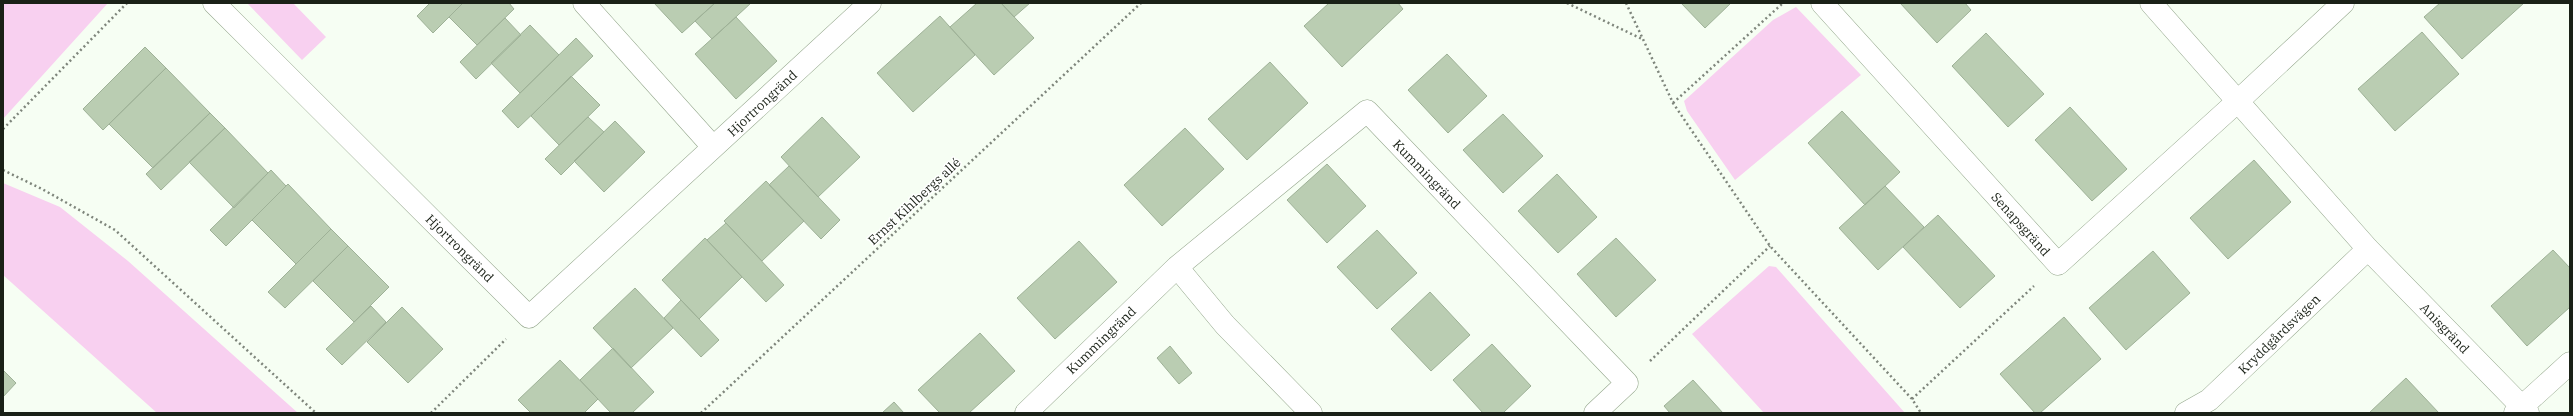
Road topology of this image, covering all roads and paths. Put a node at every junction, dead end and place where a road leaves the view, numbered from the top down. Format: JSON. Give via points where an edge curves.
{"nodes":[{"id":1,"x":127,"y":3,"type":"edge"},
{"id":2,"x":214,"y":3,"type":"edge"},
{"id":3,"x":584,"y":3,"type":"edge"},
{"id":4,"x":870,"y":3,"type":"edge"},
{"id":5,"x":1141,"y":3,"type":"edge"},
{"id":6,"x":1567,"y":3,"type":"edge"},
{"id":7,"x":1626,"y":3,"type":"edge"},
{"id":8,"x":1783,"y":3,"type":"edge"},
{"id":9,"x":1822,"y":3,"type":"edge"},
{"id":10,"x":2152,"y":3,"type":"edge"},
{"id":11,"x":2343,"y":3,"type":"edge"},
{"id":12,"x":1642,"y":38,"type":"junction"},
{"id":13,"x":2238,"y":101,"type":"junction"},
{"id":14,"x":1673,"y":103,"type":"junction"},
{"id":15,"x":3,"y":129,"type":"edge"},
{"id":16,"x":714,"y":147,"type":"junction"},
{"id":17,"x":3,"y":170,"type":"edge"},
{"id":18,"x":1770,"y":246,"type":"junction"},
{"id":19,"x":2368,"y":249,"type":"junction"},
{"id":20,"x":2058,"y":264,"type":"junction"},
{"id":21,"x":1177,"y":267,"type":"junction"},
{"id":22,"x":529,"y":317,"type":"junction"},
{"id":23,"x":2570,"y":363,"type":"edge"},
{"id":24,"x":1627,"y":383,"type":"junction"},
{"id":25,"x":1912,"y":398,"type":"junction"},
{"id":26,"x":2522,"y":411,"type":"edge"},
{"id":27,"x":316,"y":413,"type":"edge"},
{"id":28,"x":431,"y":413,"type":"edge"},
{"id":29,"x":701,"y":413,"type":"edge"},
{"id":30,"x":1026,"y":413,"type":"edge"},
{"id":31,"x":1311,"y":413,"type":"edge"},
{"id":32,"x":1595,"y":413,"type":"edge"},
{"id":33,"x":1921,"y":413,"type":"edge"},
{"id":34,"x":2186,"y":413,"type":"edge"}],
"edges":[{"from":1,"to":15,"type":"path"},
{"from":2,"to":22,"type":"street","name":"Hjortrongränd"},
{"from":3,"to":16,"type":"street"},
{"from":4,"to":16,"type":"street","name":"Hjortrongränd"},
{"from":5,"to":29,"type":"path","name":"Ernst Kihlbergs allé"},
{"from":6,"to":12,"type":"path"},
{"from":7,"to":12,"type":"path"},
{"from":8,"to":14,"type":"path"},
{"from":9,"to":20,"type":"street","name":"Senapsgränd"},
{"from":10,"to":13,"type":"street"},
{"from":11,"to":13,"type":"street","name":"Senapsgränd"},
{"from":12,"to":14,"type":"path"},
{"from":13,"to":19,"type":"street"},
{"from":13,"to":20,"type":"street","name":"Senapsgränd"},
{"from":14,"to":18,"type":"path"},
{"from":16,"to":22,"type":"street","name":"Hjortrongränd"},
{"from":17,"to":27,"type":"path","via":[[115,230]]},
{"from":18,"to":24,"type":"path"},
{"from":18,"to":25,"type":"path"},
{"from":19,"to":26,"type":"street","name":"Anisgränd"},
{"from":19,"to":34,"type":"street","name":"Kryddgårdsvägen","via":[[2209,400]]},
{"from":20,"to":25,"type":"path"},
{"from":21,"to":24,"type":"street","name":"Kummingränd","via":[[1366,111]]},
{"from":21,"to":30,"type":"street","name":"Kummingränd"},
{"from":21,"to":31,"type":"street","via":[[1225,325]]},
{"from":22,"to":28,"type":"path"},
{"from":23,"to":26,"type":"street","name":"Anisgränd"},
{"from":24,"to":32,"type":"street"},
{"from":25,"to":33,"type":"path"}]}
